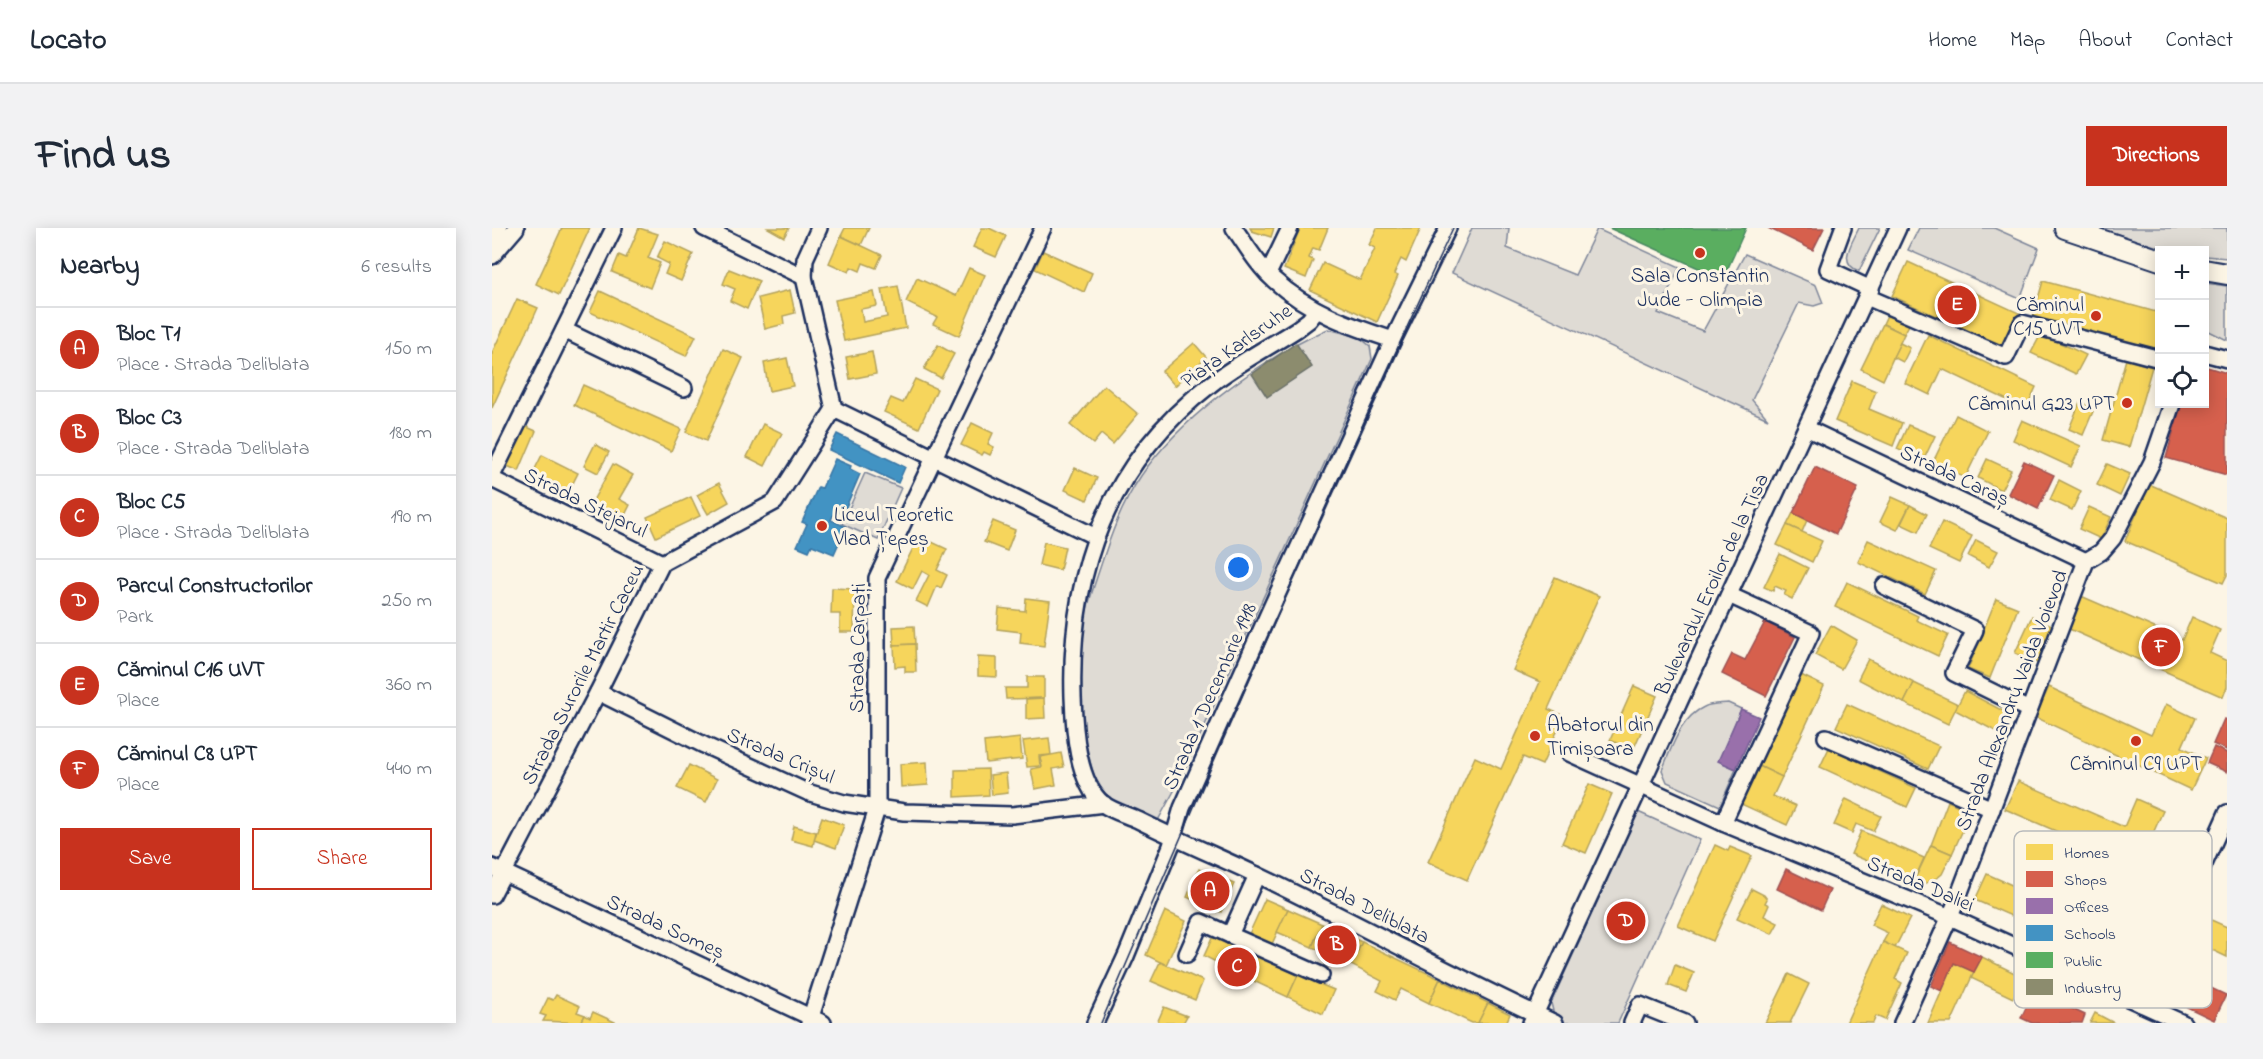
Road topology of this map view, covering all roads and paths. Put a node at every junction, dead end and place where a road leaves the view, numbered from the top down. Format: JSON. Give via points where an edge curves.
{"nodes":[{"id":1,"x":499,"y":228,"type":"edge"},
{"id":2,"x":516,"y":228,"type":"edge"},
{"id":3,"x":614,"y":228,"type":"edge"},
{"id":4,"x":704,"y":228,"type":"edge"},
{"id":5,"x":819,"y":228,"type":"edge"},
{"id":6,"x":1043,"y":228,"type":"edge"},
{"id":7,"x":1234,"y":228,"type":"edge"},
{"id":8,"x":1290,"y":228,"type":"edge"},
{"id":9,"x":1448,"y":228,"type":"edge"},
{"id":10,"x":1843,"y":228,"type":"edge"},
{"id":11,"x":1898,"y":228,"type":"edge"},
{"id":12,"x":2065,"y":228,"type":"edge"},
{"id":13,"x":492,"y":248,"type":"edge"},
{"id":14,"x":492,"y":256,"type":"edge"},
{"id":15,"x":2155,"y":258,"type":"edge"},
{"id":16,"x":2209,"y":271,"type":"edge"},
{"id":17,"x":1268,"y":274,"type":"junction"},
{"id":18,"x":2227,"y":274,"type":"edge"},
{"id":19,"x":804,"y":277,"type":"junction"},
{"id":20,"x":1869,"y":293,"type":"junction"},
{"id":21,"x":1317,"y":310,"type":"junction"},
{"id":22,"x":564,"y":330,"type":"junction"},
{"id":23,"x":1393,"y":340,"type":"junction"},
{"id":24,"x":2209,"y":354,"type":"edge"},
{"id":25,"x":2155,"y":358,"type":"edge"},
{"id":26,"x":2227,"y":359,"type":"edge"},
{"id":27,"x":684,"y":388,"type":"dead end"},
{"id":28,"x":2171,"y":408,"type":"edge"},
{"id":29,"x":834,"y":409,"type":"junction"},
{"id":30,"x":1806,"y":428,"type":"junction"},
{"id":31,"x":933,"y":458,"type":"junction"},
{"id":32,"x":492,"y":477,"type":"edge"},
{"id":33,"x":1096,"y":537,"type":"junction"},
{"id":34,"x":2086,"y":561,"type":"junction"},
{"id":35,"x":662,"y":562,"type":"junction"},
{"id":36,"x":1884,"y":586,"type":"dead end"},
{"id":37,"x":1729,"y":595,"type":"junction"},
{"id":38,"x":598,"y":692,"type":"junction"},
{"id":39,"x":2030,"y":710,"type":"junction"},
{"id":40,"x":1826,"y":737,"type":"dead end"},
{"id":41,"x":1569,"y":753,"type":"dead end"},
{"id":42,"x":1641,"y":785,"type":"junction"},
{"id":43,"x":1104,"y":804,"type":"junction"},
{"id":44,"x":877,"y":809,"type":"junction"},
{"id":45,"x":1992,"y":809,"type":"junction"},
{"id":46,"x":2227,"y":813,"type":"edge"},
{"id":47,"x":1723,"y":823,"type":"junction"},
{"id":48,"x":1174,"y":837,"type":"junction"},
{"id":49,"x":2212,"y":847,"type":"edge"},
{"id":50,"x":498,"y":869,"type":"edge"},
{"id":51,"x":1257,"y":875,"type":"junction"},
{"id":52,"x":492,"y":895,"type":"edge"},
{"id":53,"x":1950,"y":917,"type":"junction"},
{"id":54,"x":1230,"y":935,"type":"junction"},
{"id":55,"x":2014,"y":946,"type":"edge"},
{"id":56,"x":1187,"y":954,"type":"dead end"},
{"id":57,"x":1321,"y":975,"type":"dead end"},
{"id":58,"x":2151,"y":1008,"type":"edge"},
{"id":59,"x":1533,"y":1018,"type":"edge"},
{"id":60,"x":814,"y":1021,"type":"edge"},
{"id":61,"x":1095,"y":1023,"type":"edge"},
{"id":62,"x":1556,"y":1023,"type":"edge"},
{"id":63,"x":1632,"y":1023,"type":"edge"},
{"id":64,"x":1685,"y":1023,"type":"edge"},
{"id":65,"x":1902,"y":1023,"type":"edge"},
{"id":66,"x":2183,"y":1023,"type":"edge"}],
"edges":[{"from":1,"to":13,"type":"street"},
{"from":2,"to":14,"type":"street"},
{"from":3,"to":22,"type":"street","name":"Strada Stejarul"},
{"from":4,"to":19,"type":"street"},
{"from":5,"to":19,"type":"street","via":[[805,259]]},
{"from":6,"to":31,"type":"street","name":"Strada Carpați"},
{"from":7,"to":17,"type":"street"},
{"from":8,"to":17,"type":"street"},
{"from":9,"to":23,"type":"street","name":"Strada 1 Decembrie 1918"},
{"from":10,"to":20,"type":"street","via":[[1828,269]]},
{"from":11,"to":20,"type":"street","name":"Bulevardul Eroilor de la Tisa"},
{"from":12,"to":15,"type":"main road"},
{"from":16,"to":18,"type":"main road"},
{"from":17,"to":21,"type":"street"},
{"from":19,"to":29,"type":"street"},
{"from":20,"to":25,"type":"street","via":[[2006,357],[2022,323]]},
{"from":20,"to":30,"type":"street","name":"Bulevardul Eroilor de la Tisa"},
{"from":21,"to":23,"type":"street"},
{"from":21,"to":33,"type":"street","name":"Piața Karlsruhe","via":[[1297,329],[1211,384],[1159,432],[1134,462],[1107,507]]},
{"from":22,"to":27,"type":"street"},
{"from":22,"to":32,"type":"street","name":"Strada Stejarul"},
{"from":23,"to":48,"type":"street","name":"Strada 1 Decembrie 1918","via":[[1182,808]]},
{"from":24,"to":26,"type":"street"},
{"from":28,"to":34,"type":"street","name":"Strada Alexandru Vaida Voievod","via":[[2152,462],[2113,538]]},
{"from":29,"to":31,"type":"street"},
{"from":29,"to":35,"type":"street","name":"Strada Surorile Martir Caceu","via":[[775,502]]},
{"from":30,"to":34,"type":"street","name":"Strada Caraș"},
{"from":30,"to":37,"type":"street","name":"Bulevardul Eroilor de la Tisa"},
{"from":31,"to":33,"type":"street"},
{"from":31,"to":44,"type":"street","name":"Strada Carpați","via":[[877,578]]},
{"from":32,"to":35,"type":"street","name":"Strada Stejarul"},
{"from":33,"to":43,"type":"street","name":"Piața Karlsruhe","via":[[1075,621],[1072,676],[1078,753],[1086,777]]},
{"from":34,"to":39,"type":"street","name":"Strada Alexandru Vaida Voievod"},
{"from":35,"to":38,"type":"street","name":"Strada Surorile Martir Caceu"},
{"from":36,"to":39,"type":"street","via":[[1975,630],[1954,673]]},
{"from":37,"to":42,"type":"street","name":"Bulevardul Eroilor de la Tisa"},
{"from":37,"to":47,"type":"street","via":[[1811,633]]},
{"from":38,"to":44,"type":"street","name":"Strada Crișul","via":[[807,792]]},
{"from":38,"to":50,"type":"street","name":"Strada Surorile Martir Caceu"},
{"from":39,"to":45,"type":"street","name":"Strada Alexandru Vaida Voievod"},
{"from":40,"to":45,"type":"street"},
{"from":41,"to":42,"type":"street","name":"Strada Daliei"},
{"from":42,"to":47,"type":"street","name":"Strada Daliei"},
{"from":42,"to":59,"type":"street","name":"Bulevardul Eroilor de la Tisa"},
{"from":43,"to":44,"type":"street","name":"Strada Crișul","via":[[1012,815]]},
{"from":43,"to":48,"type":"street"},
{"from":44,"to":60,"type":"street","name":"Strada Carpați"},
{"from":45,"to":53,"type":"street","name":"Strada Alexandru Vaida Voievod"},
{"from":46,"to":49,"type":"street"},
{"from":47,"to":53,"type":"street","name":"Strada Daliei"},
{"from":48,"to":51,"type":"street","name":"Strada Deliblata"},
{"from":48,"to":61,"type":"street","name":"Strada 1 Decembrie 1918"},
{"from":50,"to":52,"type":"street","name":"Strada Surorile Martir Caceu"},
{"from":50,"to":60,"type":"street","name":"Strada Someș"},
{"from":51,"to":54,"type":"street"},
{"from":51,"to":59,"type":"street","name":"Strada Deliblata"},
{"from":53,"to":55,"type":"street","name":"Strada Daliei"},
{"from":53,"to":65,"type":"street","name":"Strada Alexandru Vaida Voievod"},
{"from":54,"to":56,"type":"street","via":[[1201,922]]},
{"from":54,"to":57,"type":"street"},
{"from":58,"to":66,"type":"street","name":"Strada Daliei"},
{"from":59,"to":62,"type":"street","name":"Strada Deliblata"},
{"from":63,"to":64,"type":"street","via":[[1640,1005]]}]}
